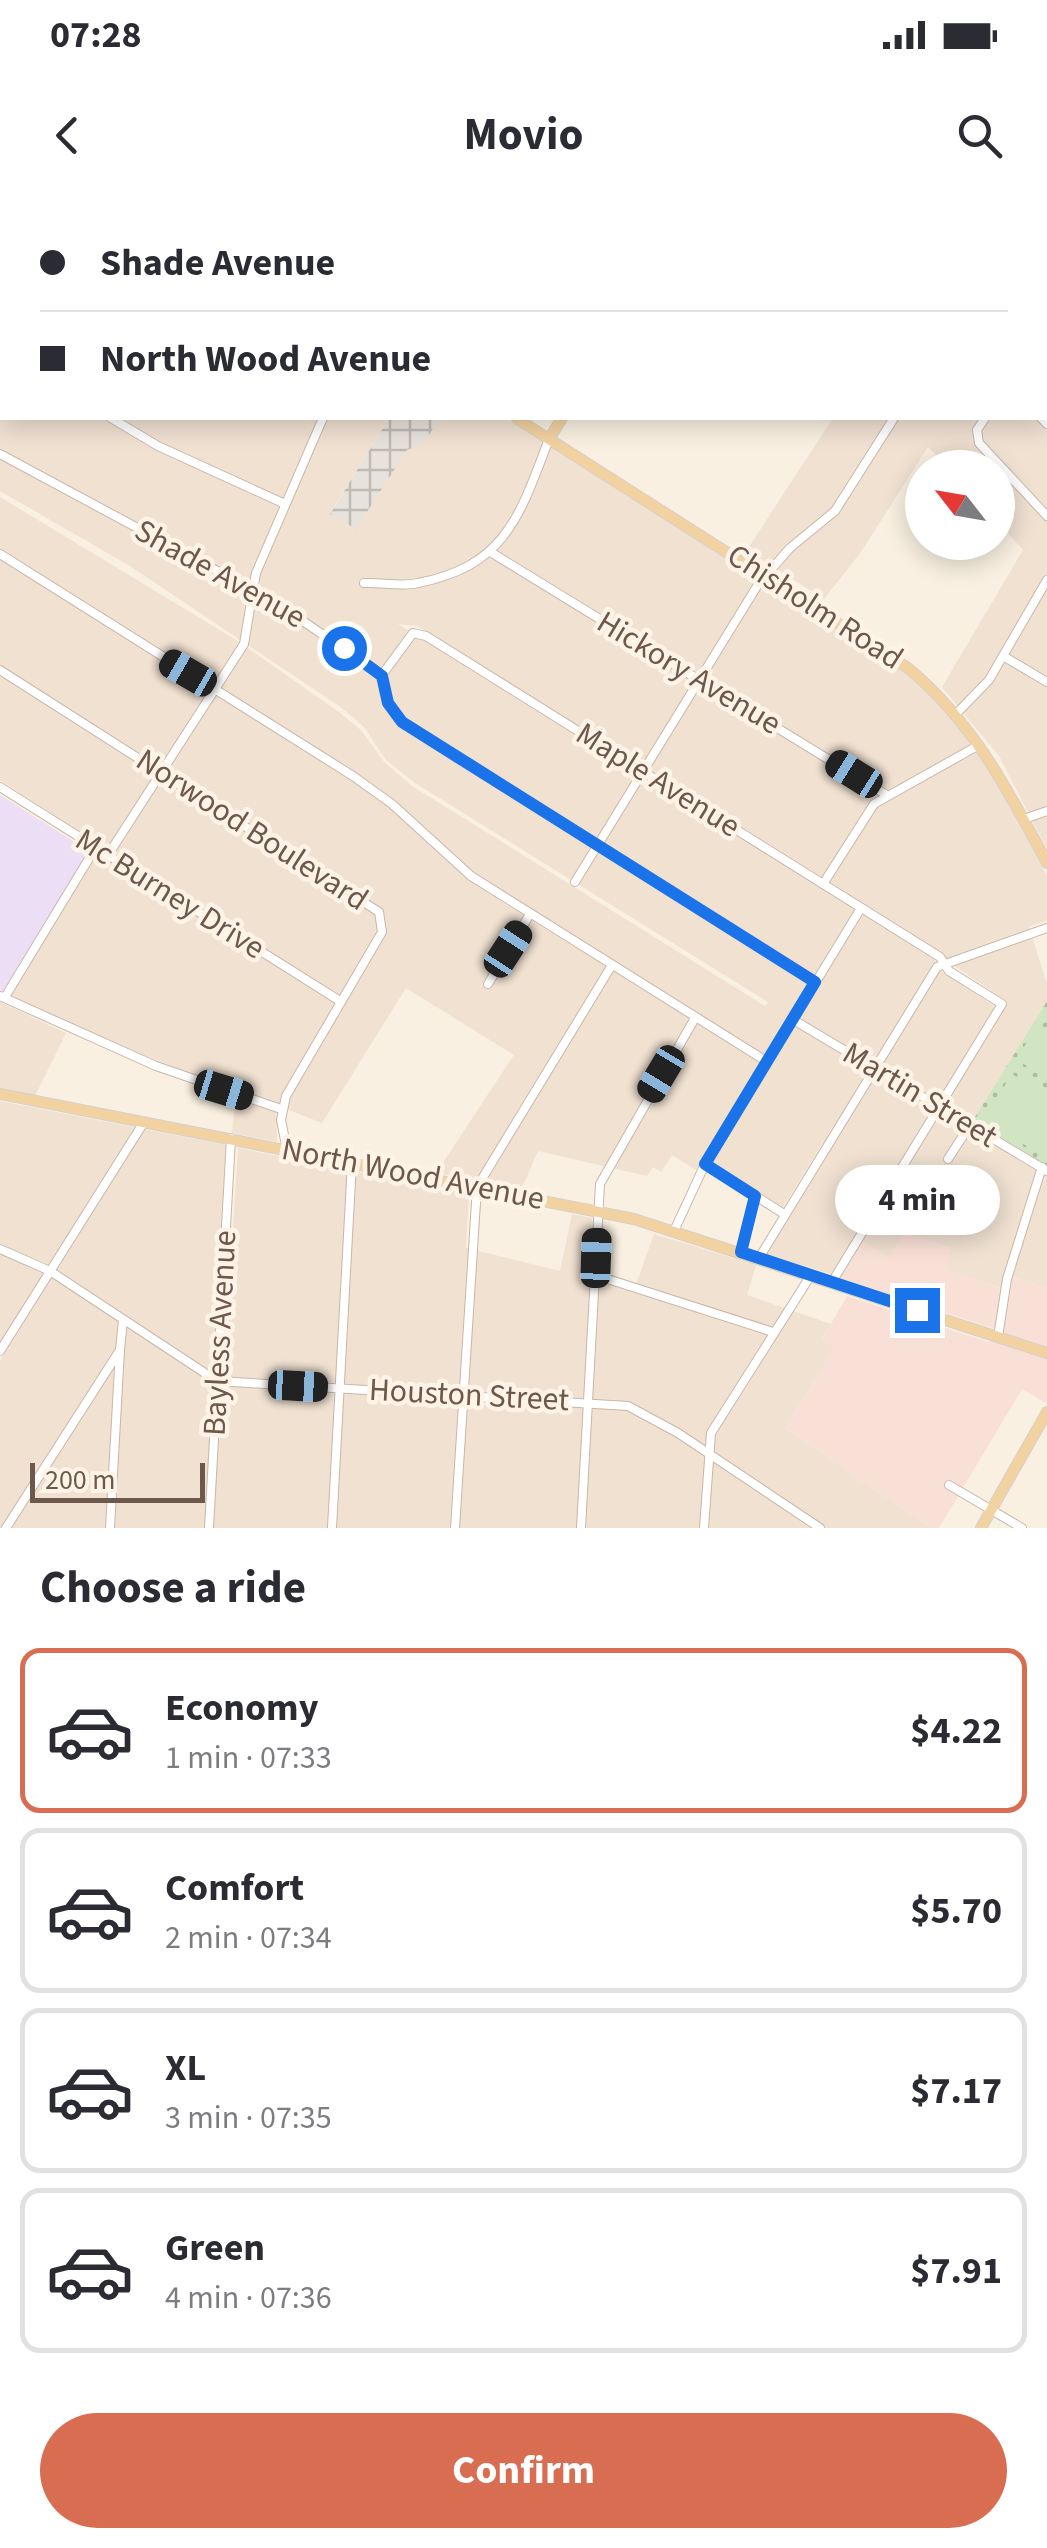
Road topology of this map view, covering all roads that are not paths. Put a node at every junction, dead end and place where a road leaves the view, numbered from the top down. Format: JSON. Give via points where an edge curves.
{"nodes":[{"id":1,"x":113,"y":420,"type":"edge"},
{"id":2,"x":322,"y":420,"type":"edge"},
{"id":3,"x":519,"y":420,"type":"edge"},
{"id":4,"x":561,"y":420,"type":"edge"},
{"id":5,"x":893,"y":420,"type":"edge"},
{"id":6,"x":984,"y":420,"type":"edge"},
{"id":7,"x":548,"y":439,"type":"junction"},
{"id":8,"x":0,"y":454,"type":"edge"},
{"id":9,"x":285,"y":504,"type":"junction"},
{"id":10,"x":1047,"y":516,"type":"edge"},
{"id":11,"x":492,"y":553,"type":"junction"},
{"id":12,"x":0,"y":554,"type":"edge"},
{"id":13,"x":767,"y":574,"type":"junction"},
{"id":14,"x":1047,"y":580,"type":"edge"},
{"id":15,"x":364,"y":584,"type":"dead end"},
{"id":16,"x":250,"y":589,"type":"junction"},
{"id":17,"x":1003,"y":656,"type":"junction"},
{"id":18,"x":0,"y":670,"type":"edge"},
{"id":19,"x":382,"y":676,"type":"junction"},
{"id":20,"x":699,"y":678,"type":"junction"},
{"id":21,"x":1047,"y":682,"type":"edge"},
{"id":22,"x":214,"y":688,"type":"junction"},
{"id":23,"x":956,"y":714,"type":"junction"},
{"id":24,"x":981,"y":744,"type":"junction"},
{"id":25,"x":642,"y":770,"type":"junction"},
{"id":26,"x":162,"y":771,"type":"junction"},
{"id":27,"x":0,"y":787,"type":"edge"},
{"id":28,"x":885,"y":794,"type":"junction"},
{"id":29,"x":1047,"y":811,"type":"edge"},
{"id":30,"x":1024,"y":819,"type":"junction"},
{"id":31,"x":597,"y":845,"type":"junction"},
{"id":32,"x":96,"y":847,"type":"junction"},
{"id":33,"x":108,"y":855,"type":"junction"},
{"id":34,"x":1047,"y":863,"type":"edge"},
{"id":35,"x":574,"y":882,"type":"dead end"},
{"id":36,"x":823,"y":884,"type":"junction"},
{"id":37,"x":860,"y":908,"type":"junction"},
{"id":38,"x":530,"y":914,"type":"junction"},
{"id":39,"x":1047,"y":928,"type":"edge"},
{"id":40,"x":944,"y":964,"type":"junction"},
{"id":41,"x":612,"y":965,"type":"junction"},
{"id":42,"x":815,"y":982,"type":"junction"},
{"id":43,"x":488,"y":984,"type":"dead end"},
{"id":44,"x":2,"y":997,"type":"edge"},
{"id":45,"x":340,"y":1002,"type":"junction"},
{"id":46,"x":695,"y":1018,"type":"junction"},
{"id":47,"x":792,"y":1019,"type":"junction"},
{"id":48,"x":766,"y":1061,"type":"junction"},
{"id":49,"x":874,"y":1067,"type":"junction"},
{"id":50,"x":0,"y":1094,"type":"edge"},
{"id":51,"x":940,"y":1107,"type":"junction"},
{"id":52,"x":280,"y":1110,"type":"junction"},
{"id":53,"x":144,"y":1122,"type":"junction"},
{"id":54,"x":970,"y":1124,"type":"junction"},
{"id":55,"x":230,"y":1138,"type":"junction"},
{"id":56,"x":287,"y":1150,"type":"junction"},
{"id":57,"x":948,"y":1159,"type":"dead end"},
{"id":58,"x":352,"y":1162,"type":"junction"},
{"id":59,"x":705,"y":1164,"type":"junction"},
{"id":60,"x":1044,"y":1169,"type":"edge"},
{"id":61,"x":477,"y":1186,"type":"junction"},
{"id":62,"x":755,"y":1196,"type":"junction"},
{"id":63,"x":598,"y":1211,"type":"junction"},
{"id":64,"x":784,"y":1214,"type":"junction"},
{"id":65,"x":674,"y":1231,"type":"junction"},
{"id":66,"x":0,"y":1249,"type":"edge"},
{"id":67,"x":741,"y":1252,"type":"junction"},
{"id":68,"x":759,"y":1258,"type":"junction"},
{"id":69,"x":50,"y":1272,"type":"junction"},
{"id":70,"x":596,"y":1275,"type":"junction"},
{"id":71,"x":811,"y":1275,"type":"junction"},
{"id":72,"x":832,"y":1282,"type":"junction"},
{"id":73,"x":122,"y":1320,"type":"junction"},
{"id":74,"x":773,"y":1332,"type":"junction"},
{"id":75,"x":998,"y":1337,"type":"junction"},
{"id":76,"x":0,"y":1350,"type":"edge"},
{"id":77,"x":120,"y":1350,"type":"junction"},
{"id":78,"x":1047,"y":1353,"type":"edge"},
{"id":79,"x":217,"y":1381,"type":"junction"},
{"id":80,"x":339,"y":1388,"type":"junction"},
{"id":81,"x":464,"y":1394,"type":"junction"},
{"id":82,"x":588,"y":1402,"type":"junction"},
{"id":83,"x":1047,"y":1412,"type":"edge"},
{"id":84,"x":708,"y":1454,"type":"junction"},
{"id":85,"x":949,"y":1485,"type":"dead end"},
{"id":86,"x":991,"y":1510,"type":"junction"},
{"id":87,"x":6,"y":1528,"type":"edge"},
{"id":88,"x":110,"y":1528,"type":"edge"},
{"id":89,"x":209,"y":1528,"type":"edge"},
{"id":90,"x":332,"y":1528,"type":"edge"},
{"id":91,"x":455,"y":1528,"type":"edge"},
{"id":92,"x":581,"y":1528,"type":"edge"},
{"id":93,"x":704,"y":1528,"type":"edge"},
{"id":94,"x":820,"y":1528,"type":"edge"},
{"id":95,"x":981,"y":1528,"type":"edge"},
{"id":96,"x":1022,"y":1528,"type":"edge"}],
"edges":[{"from":1,"to":9,"type":"street"},
{"from":2,"to":9,"type":"street"},
{"from":3,"to":7,"type":"main road","name":"Chisholm Road"},
{"from":4,"to":7,"type":"main road"},
{"from":5,"to":13,"type":"street","via":[[835,512]]},
{"from":6,"to":10,"type":"street","via":[[979,444]]},
{"from":7,"to":11,"type":"street","via":[[532,487]]},
{"from":7,"to":13,"type":"main road","name":"Chisholm Road"},
{"from":8,"to":16,"type":"street","name":"Shade Avenue"},
{"from":9,"to":16,"type":"street"},
{"from":11,"to":15,"type":"street","via":[[417,584]]},
{"from":11,"to":20,"type":"street","name":"Hickory Avenue"},
{"from":12,"to":22,"type":"street"},
{"from":13,"to":20,"type":"street"},
{"from":13,"to":23,"type":"main road","name":"Chisholm Road","via":[[897,659]]},
{"from":14,"to":17,"type":"street"},
{"from":16,"to":19,"type":"street","name":"Shade Avenue"},
{"from":16,"to":22,"type":"street","via":[[244,644]]},
{"from":17,"to":21,"type":"street"},
{"from":17,"to":23,"type":"street"},
{"from":18,"to":26,"type":"street","name":"Norwood Boulevard"},
{"from":19,"to":25,"type":"street","name":"Maple Avenue","via":[[406,637],[419,632]]},
{"from":19,"to":31,"type":"street","via":[[388,703],[402,722]]},
{"from":20,"to":25,"type":"street"},
{"from":20,"to":28,"type":"street","name":"Hickory Avenue"},
{"from":22,"to":26,"type":"street"},
{"from":22,"to":38,"type":"street","via":[[386,800],[460,867]]},
{"from":23,"to":24,"type":"main road","name":"Chisholm Road"},
{"from":24,"to":28,"type":"street"},
{"from":24,"to":30,"type":"main road","name":"Chisholm Road"},
{"from":25,"to":31,"type":"street"},
{"from":25,"to":36,"type":"street","name":"Maple Avenue"},
{"from":26,"to":33,"type":"street"},
{"from":26,"to":45,"type":"street","name":"Norwood Boulevard","via":[[379,912],[382,932]]},
{"from":27,"to":32,"type":"street","name":"Mc Burney Drive"},
{"from":28,"to":36,"type":"street"},
{"from":29,"to":30,"type":"street"},
{"from":30,"to":34,"type":"main road","name":"Chisholm Road"},
{"from":31,"to":35,"type":"street"},
{"from":31,"to":42,"type":"street"},
{"from":32,"to":33,"type":"street","name":"Mc Burney Drive"},
{"from":32,"to":44,"type":"street"},
{"from":33,"to":45,"type":"street","name":"Mc Burney Drive"},
{"from":36,"to":37,"type":"street","name":"Maple Avenue"},
{"from":37,"to":40,"type":"street","name":"Maple Avenue"},
{"from":37,"to":42,"type":"street"},
{"from":38,"to":41,"type":"street"},
{"from":38,"to":43,"type":"street"},
{"from":39,"to":40,"type":"street"},
{"from":40,"to":49,"type":"street"},
{"from":40,"to":51,"type":"street","name":"Maple Avenue","via":[[1002,1004]]},
{"from":41,"to":46,"type":"street"},
{"from":41,"to":61,"type":"street"},
{"from":42,"to":47,"type":"street"},
{"from":44,"to":52,"type":"street","via":[[156,1066]]},
{"from":45,"to":52,"type":"street","name":"Norwood Boulevard"},
{"from":46,"to":48,"type":"street"},
{"from":46,"to":63,"type":"street","via":[[605,1170]]},
{"from":47,"to":48,"type":"street"},
{"from":47,"to":49,"type":"street","name":"Martin Street"},
{"from":48,"to":59,"type":"street"},
{"from":49,"to":51,"type":"street","name":"Martin Street"},
{"from":49,"to":64,"type":"street"},
{"from":50,"to":53,"type":"main road","name":"North Wood Avenue"},
{"from":51,"to":54,"type":"street","name":"Martin Street"},
{"from":51,"to":72,"type":"street"},
{"from":52,"to":56,"type":"street"},
{"from":53,"to":55,"type":"main road","name":"North Wood Avenue"},
{"from":53,"to":69,"type":"street"},
{"from":54,"to":57,"type":"street"},
{"from":54,"to":60,"type":"street","name":"Martin Street"},
{"from":55,"to":56,"type":"main road","name":"North Wood Avenue"},
{"from":55,"to":79,"type":"street","name":"Bayless Avenue"},
{"from":56,"to":58,"type":"main road","name":"North Wood Avenue"},
{"from":58,"to":61,"type":"main road","name":"North Wood Avenue"},
{"from":58,"to":80,"type":"street"},
{"from":59,"to":62,"type":"street"},
{"from":59,"to":65,"type":"street"},
{"from":60,"to":75,"type":"street","via":[[1006,1282]]},
{"from":61,"to":63,"type":"main road","name":"North Wood Avenue"},
{"from":61,"to":81,"type":"street"},
{"from":62,"to":64,"type":"street"},
{"from":62,"to":67,"type":"street"},
{"from":63,"to":65,"type":"main road","name":"North Wood Avenue"},
{"from":63,"to":70,"type":"street"},
{"from":64,"to":68,"type":"street"},
{"from":65,"to":67,"type":"main road","name":"North Wood Avenue"},
{"from":66,"to":69,"type":"street","name":"Houston Street"},
{"from":67,"to":68,"type":"main road","name":"North Wood Avenue"},
{"from":68,"to":71,"type":"main road","name":"North Wood Avenue"},
{"from":69,"to":73,"type":"street","name":"Houston Street"},
{"from":69,"to":76,"type":"street"},
{"from":70,"to":74,"type":"street"},
{"from":70,"to":82,"type":"street"},
{"from":71,"to":72,"type":"main road","name":"North Wood Avenue"},
{"from":71,"to":74,"type":"street"},
{"from":72,"to":75,"type":"main road","name":"North Wood Avenue"},
{"from":73,"to":77,"type":"street"},
{"from":73,"to":79,"type":"street","name":"Houston Street"},
{"from":74,"to":84,"type":"street","via":[[721,1414]]},
{"from":75,"to":78,"type":"main road","name":"North Wood Avenue"},
{"from":77,"to":87,"type":"street"},
{"from":77,"to":88,"type":"street"},
{"from":79,"to":80,"type":"street","name":"Houston Street"},
{"from":79,"to":89,"type":"street","name":"Bayless Avenue"},
{"from":80,"to":81,"type":"street","name":"Houston Street"},
{"from":80,"to":90,"type":"street"},
{"from":81,"to":82,"type":"street","name":"Houston Street"},
{"from":81,"to":91,"type":"street"},
{"from":82,"to":84,"type":"street","name":"Houston Street","via":[[641,1411]]},
{"from":82,"to":92,"type":"street"},
{"from":83,"to":86,"type":"main road"},
{"from":84,"to":93,"type":"street"},
{"from":84,"to":94,"type":"street","name":"Houston Street"},
{"from":85,"to":86,"type":"street"},
{"from":86,"to":95,"type":"main road"},
{"from":86,"to":96,"type":"street"}]}
